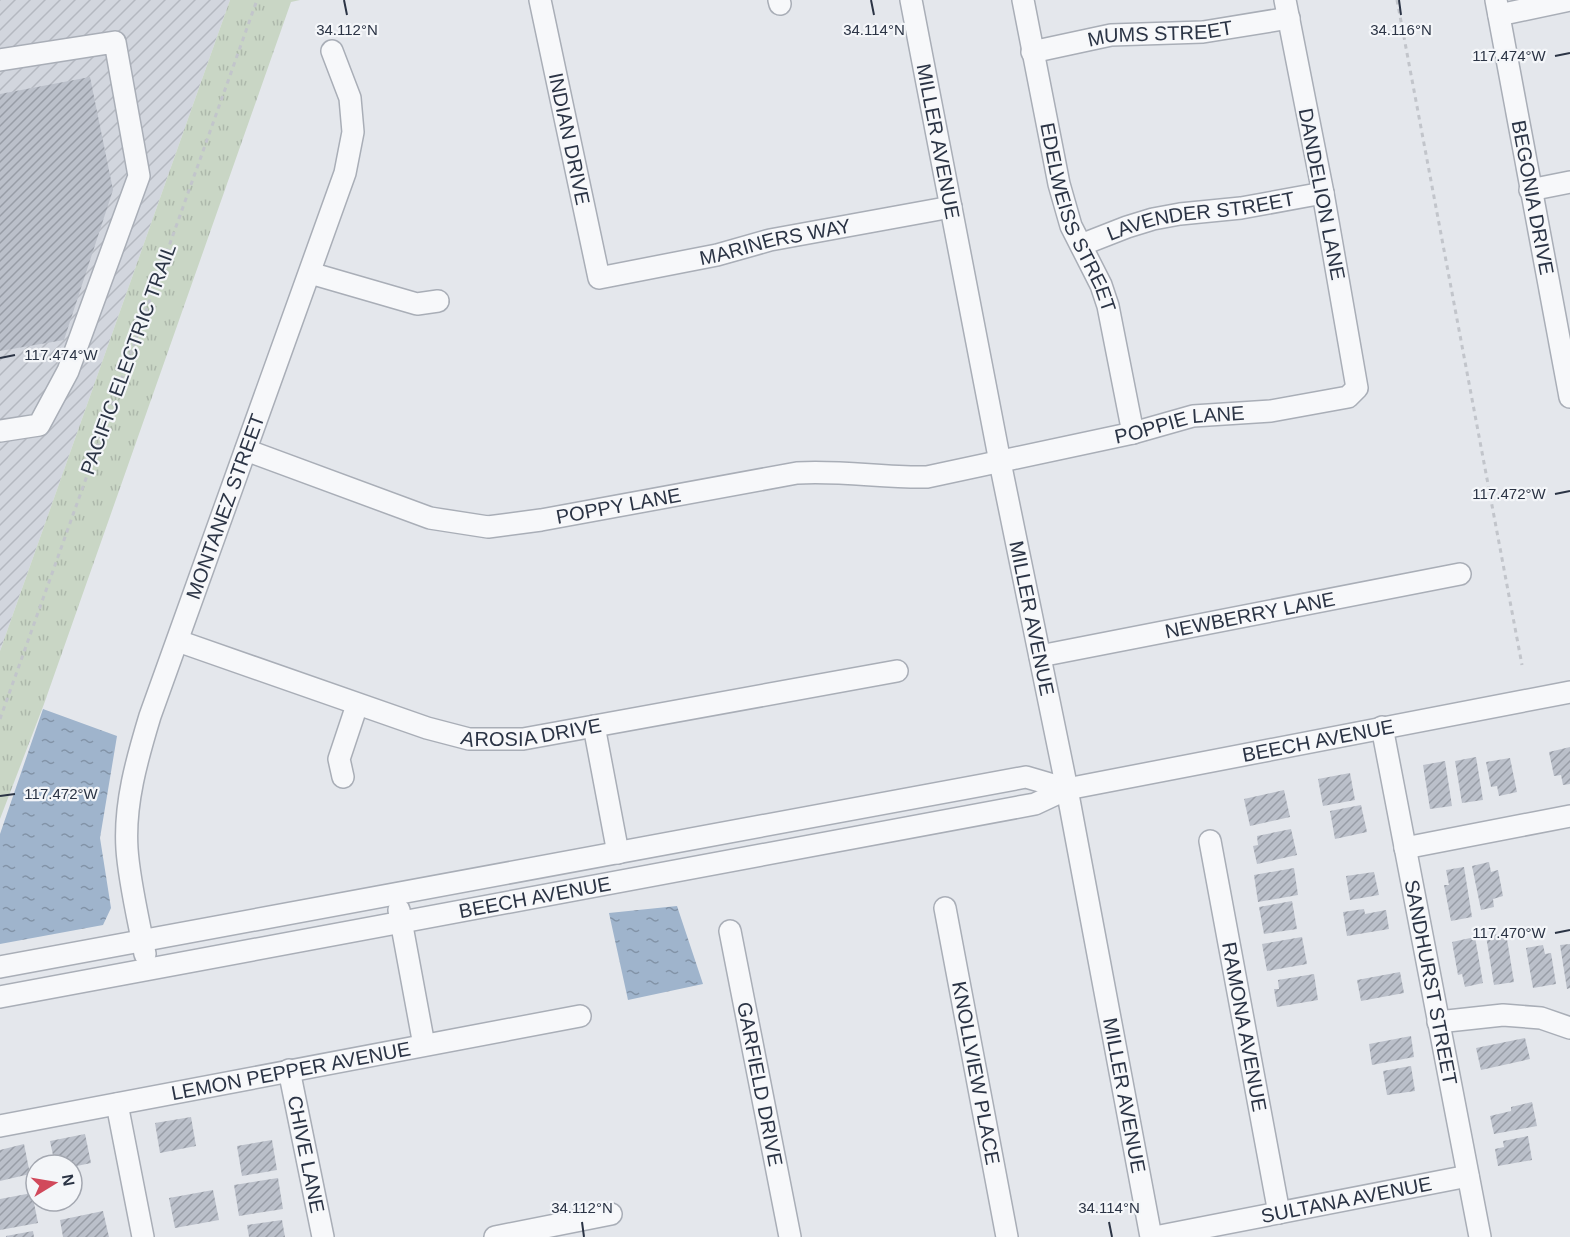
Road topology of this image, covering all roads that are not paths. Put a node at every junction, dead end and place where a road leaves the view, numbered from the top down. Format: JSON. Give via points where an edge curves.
{"nodes":[{"id":1,"x":540,"y":0,"type":"edge"},
{"id":2,"x":911,"y":0,"type":"edge"},
{"id":3,"x":1023,"y":0,"type":"edge"},
{"id":4,"x":1570,"y":0,"type":"edge"},
{"id":5,"x":1498,"y":7,"type":"edge"},
{"id":6,"x":1287,"y":9,"type":"edge"},
{"id":7,"x":332,"y":51,"type":"dead end"},
{"id":8,"x":1032,"y":52,"type":"junction"},
{"id":9,"x":0,"y":60,"type":"edge"},
{"id":10,"x":1570,"y":182,"type":"edge"},
{"id":11,"x":1530,"y":190,"type":"junction"},
{"id":12,"x":1323,"y":193,"type":"junction"},
{"id":13,"x":951,"y":207,"type":"junction"},
{"id":14,"x":1080,"y":245,"type":"junction"},
{"id":15,"x":310,"y":273,"type":"junction"},
{"id":16,"x":599,"y":278,"type":"joint"},
{"id":17,"x":438,"y":301,"type":"dead end"},
{"id":18,"x":1567,"y":366,"type":"edge"},
{"id":19,"x":1357,"y":388,"type":"joint"},
{"id":20,"x":1570,"y":397,"type":"edge"},
{"id":21,"x":0,"y":431,"type":"edge"},
{"id":22,"x":1133,"y":433,"type":"junction"},
{"id":23,"x":246,"y":450,"type":"junction"},
{"id":24,"x":1000,"y":462,"type":"junction"},
{"id":25,"x":1460,"y":574,"type":"dead end"},
{"id":26,"x":178,"y":641,"type":"junction"},
{"id":27,"x":1040,"y":656,"type":"junction"},
{"id":28,"x":897,"y":671,"type":"dead end"},
{"id":29,"x":1570,"y":692,"type":"edge"},
{"id":30,"x":357,"y":705,"type":"junction"},
{"id":31,"x":594,"y":726,"type":"junction"},
{"id":32,"x":1382,"y":727,"type":"junction"},
{"id":33,"x":343,"y":777,"type":"dead end"},
{"id":34,"x":1067,"y":789,"type":"junction"},
{"id":35,"x":1570,"y":816,"type":"edge"},
{"id":36,"x":1210,"y":841,"type":"dead end"},
{"id":37,"x":1405,"y":848,"type":"junction"},
{"id":38,"x":618,"y":853,"type":"junction"},
{"id":39,"x":396,"y":894,"type":"junction"},
{"id":40,"x":945,"y":908,"type":"dead end"},
{"id":41,"x":401,"y":922,"type":"junction"},
{"id":42,"x":730,"y":931,"type":"dead end"},
{"id":43,"x":142,"y":941,"type":"junction"},
{"id":44,"x":0,"y":967,"type":"edge"},
{"id":45,"x":148,"y":970,"type":"junction"},
{"id":46,"x":0,"y":997,"type":"edge"},
{"id":47,"x":580,"y":1016,"type":"dead end"},
{"id":48,"x":1438,"y":1022,"type":"junction"},
{"id":49,"x":1570,"y":1028,"type":"edge"},
{"id":50,"x":424,"y":1045,"type":"junction"},
{"id":51,"x":289,"y":1070,"type":"junction"},
{"id":52,"x":117,"y":1104,"type":"junction"},
{"id":53,"x":0,"y":1126,"type":"edge"},
{"id":54,"x":1468,"y":1176,"type":"junction"},
{"id":55,"x":1279,"y":1213,"type":"junction"},
{"id":56,"x":611,"y":1214,"type":"dead end"},
{"id":57,"x":538,"y":1233,"type":"edge"},
{"id":58,"x":143,"y":1237,"type":"edge"},
{"id":59,"x":323,"y":1237,"type":"edge"},
{"id":60,"x":495,"y":1237,"type":"edge"},
{"id":61,"x":789,"y":1237,"type":"edge"},
{"id":62,"x":1007,"y":1237,"type":"edge"},
{"id":63,"x":1153,"y":1237,"type":"edge"},
{"id":64,"x":1480,"y":1237,"type":"edge"}],
"edges":[{"from":1,"to":16,"type":"street","name":"INDIAN DRIVE"},
{"from":2,"to":13,"type":"street","name":"MILLER AVENUE"},
{"from":3,"to":8,"type":"street","name":"EDELWEISS STREET"},
{"from":4,"to":5,"type":"street"},
{"from":5,"to":11,"type":"street","name":"BEGONIA DRIVE"},
{"from":6,"to":8,"type":"street","name":"MUMS STREET","via":[[1203,32],[1111,35]]},
{"from":6,"to":12,"type":"street","name":"DANDELION LANE"},
{"from":7,"to":15,"type":"street","name":"MONTANEZ STREET","via":[[350,98],[353,132],[345,173]]},
{"from":8,"to":14,"type":"street","name":"EDELWEISS STREET","via":[[1059,184]]},
{"from":9,"to":21,"type":"street","via":[[115,42],[139,176],[68,371],[54,398],[39,425]]},
{"from":10,"to":11,"type":"street"},
{"from":11,"to":18,"type":"street","name":"BEGONIA DRIVE"},
{"from":12,"to":14,"type":"street","name":"LAVENDER STREET","via":[[1153,219]]},
{"from":12,"to":19,"type":"street","name":"DANDELION LANE"},
{"from":13,"to":16,"type":"street","name":"MARINERS WAY","via":[[771,240]]},
{"from":13,"to":24,"type":"street","name":"MILLER AVENUE"},
{"from":14,"to":22,"type":"street","name":"EDELWEISS STREET","via":[[1108,306]]},
{"from":15,"to":17,"type":"street","via":[[417,304]]},
{"from":15,"to":23,"type":"street","name":"MONTANEZ STREET"},
{"from":18,"to":20,"type":"street","name":"BEGONIA DRIVE"},
{"from":19,"to":22,"type":"street","name":"POPPIE LANE","via":[[1348,397],[1332,401],[1271,411],[1193,416]]},
{"from":22,"to":24,"type":"street","name":"POPPIE LANE"},
{"from":23,"to":24,"type":"street","name":"POPPY LANE","via":[[430,518],[488,527],[797,473],[927,477]]},
{"from":23,"to":26,"type":"street","name":"MONTANEZ STREET"},
{"from":24,"to":27,"type":"street","name":"MILLER AVENUE"},
{"from":25,"to":27,"type":"street","name":"NEWBERRY LANE"},
{"from":26,"to":30,"type":"street","name":"AROSIA DRIVE"},
{"from":26,"to":43,"type":"street","name":"MONTANEZ STREET","via":[[140,751],[128,814],[127,850]]},
{"from":27,"to":34,"type":"street","name":"MILLER AVENUE"},
{"from":28,"to":31,"type":"street","name":"AROSIA DRIVE"},
{"from":29,"to":32,"type":"street","name":"BEECH AVENUE"},
{"from":30,"to":31,"type":"street","name":"AROSIA DRIVE","via":[[469,739],[523,739]]},
{"from":30,"to":33,"type":"street","via":[[339,759]]},
{"from":31,"to":38,"type":"street"},
{"from":32,"to":34,"type":"street","name":"BEECH AVENUE"},
{"from":32,"to":37,"type":"street","name":"SANDHURST STREET"},
{"from":34,"to":38,"type":"street","name":"BEECH AVENUE","via":[[1026,777]]},
{"from":34,"to":41,"type":"street","name":"BEECH AVENUE","via":[[1035,804]]},
{"from":34,"to":63,"type":"street","name":"MILLER AVENUE"},
{"from":35,"to":37,"type":"street"},
{"from":36,"to":55,"type":"street","name":"RAMONA AVENUE"},
{"from":37,"to":48,"type":"street","name":"SANDHURST STREET"},
{"from":38,"to":39,"type":"street","name":"BEECH AVENUE"},
{"from":39,"to":41,"type":"street"},
{"from":39,"to":43,"type":"street","name":"BEECH AVENUE"},
{"from":40,"to":62,"type":"street","name":"KNOLLVIEW PLACE"},
{"from":41,"to":45,"type":"street","name":"BEECH AVENUE"},
{"from":41,"to":50,"type":"street"},
{"from":42,"to":61,"type":"street","name":"GARFIELD DRIVE"},
{"from":43,"to":44,"type":"street","name":"BEECH AVENUE"},
{"from":43,"to":45,"type":"street","name":"MONTANEZ STREET"},
{"from":45,"to":46,"type":"street","name":"BEECH AVENUE"},
{"from":47,"to":50,"type":"street","name":"LEMON PEPPER AVENUE"},
{"from":48,"to":49,"type":"street","via":[[1503,1015],[1540,1018]]},
{"from":48,"to":54,"type":"street","name":"SANDHURST STREET"},
{"from":50,"to":51,"type":"street","name":"LEMON PEPPER AVENUE"},
{"from":51,"to":52,"type":"street","name":"LEMON PEPPER AVENUE"},
{"from":51,"to":59,"type":"street","name":"CHIVE LANE"},
{"from":52,"to":53,"type":"street","name":"LEMON PEPPER AVENUE"},
{"from":52,"to":58,"type":"street"},
{"from":54,"to":55,"type":"street","name":"SULTANA AVENUE"},
{"from":54,"to":64,"type":"street","name":"SANDHURST STREET"},
{"from":55,"to":63,"type":"street","name":"SULTANA AVENUE"},
{"from":56,"to":57,"type":"street"},
{"from":57,"to":60,"type":"street"}]}
